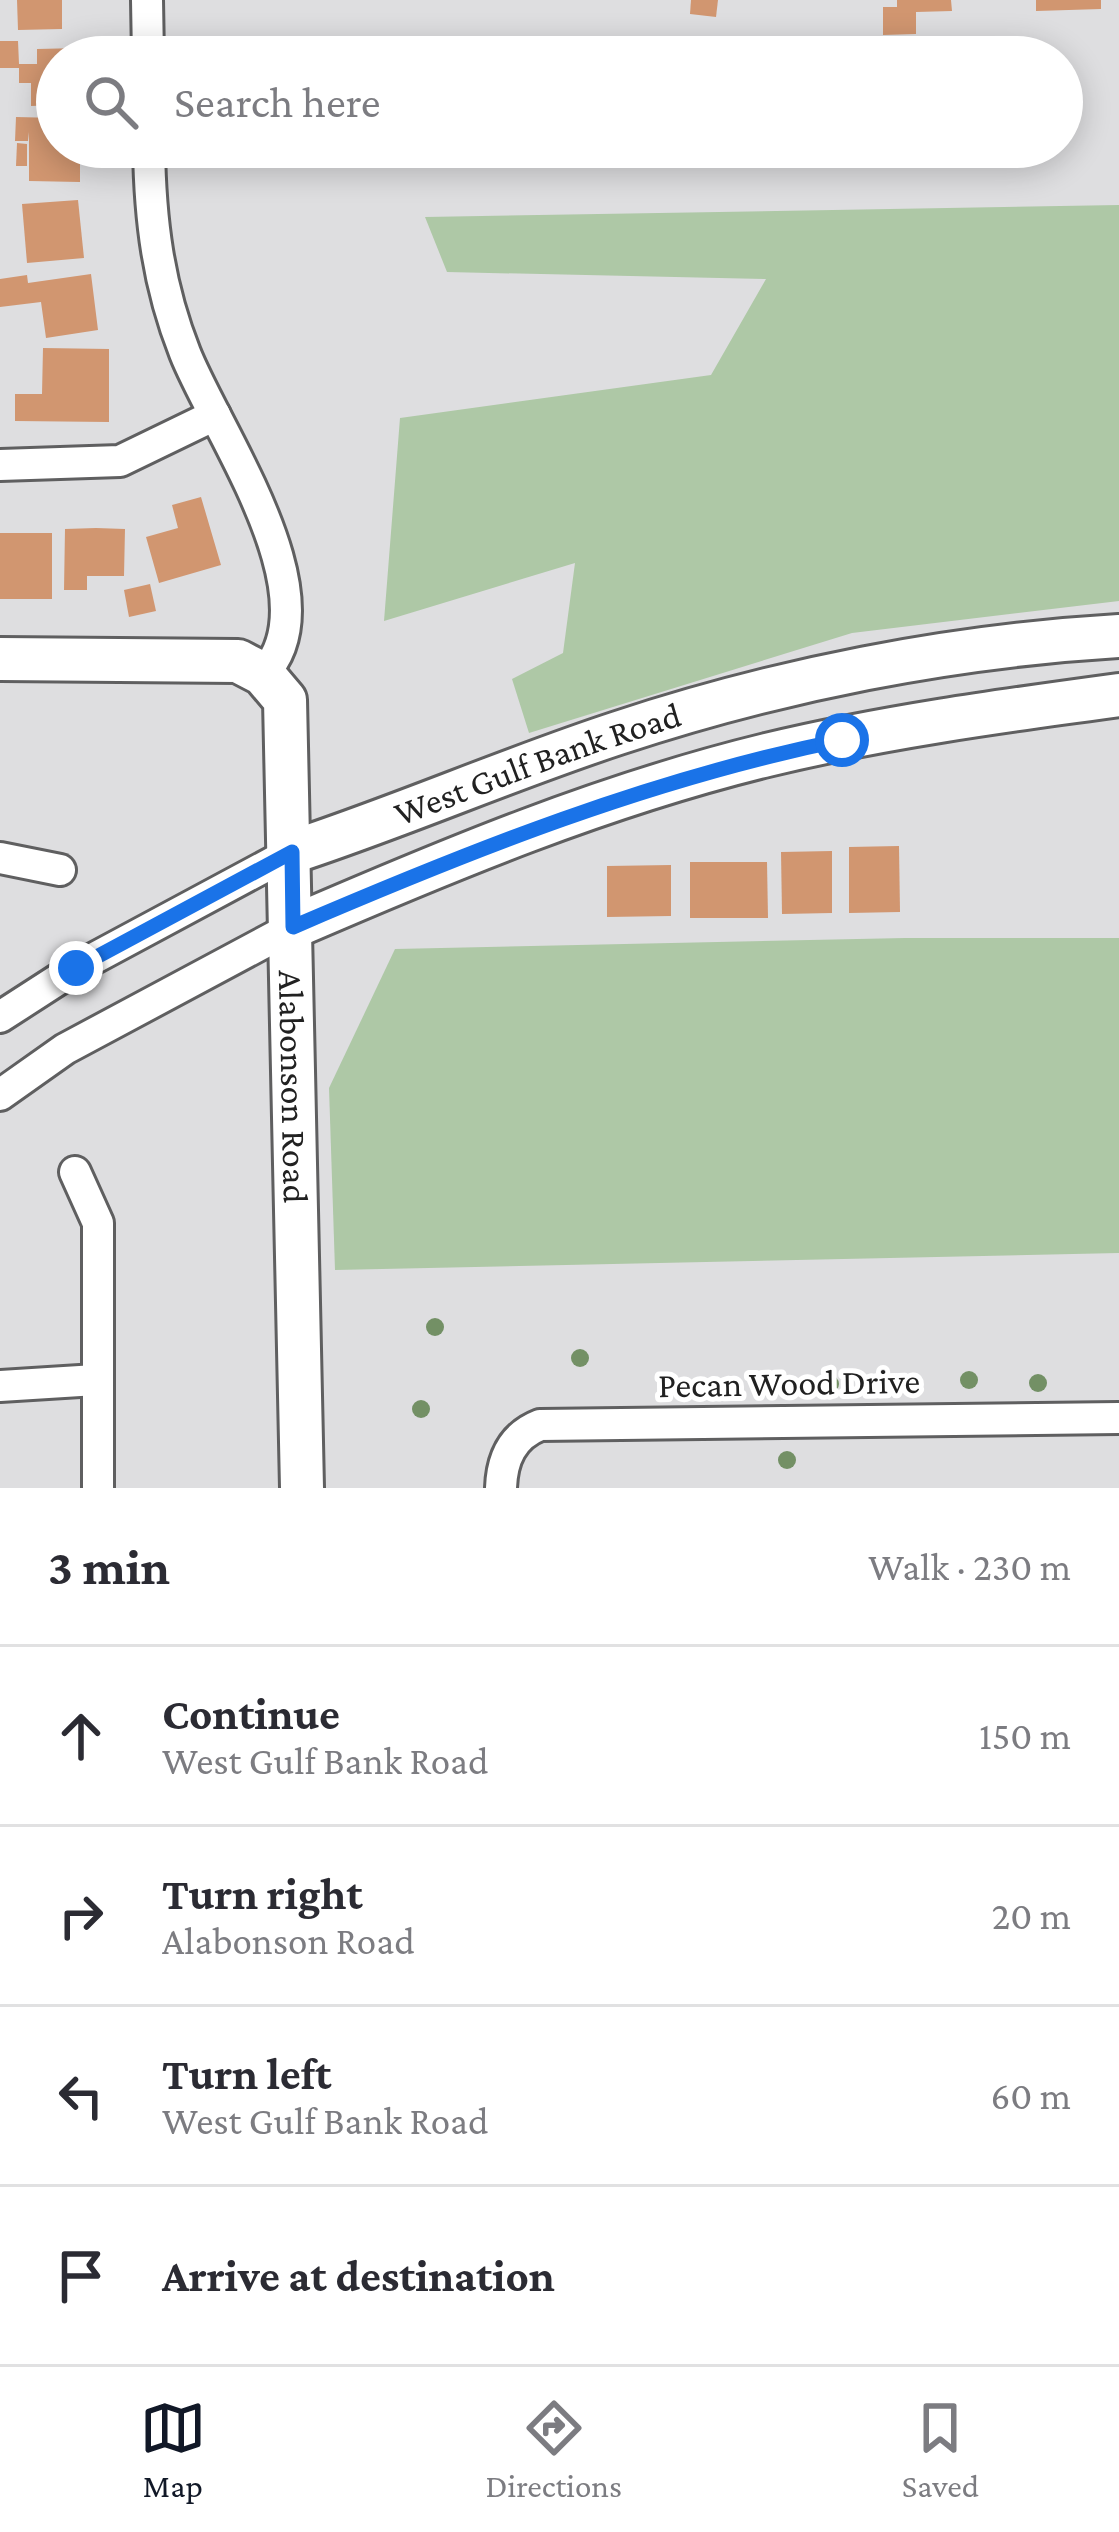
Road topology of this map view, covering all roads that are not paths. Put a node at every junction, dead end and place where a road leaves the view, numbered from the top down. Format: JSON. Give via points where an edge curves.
{"nodes":[{"id":1,"x":147,"y":0,"type":"edge"},
{"id":2,"x":148,"y":36,"type":"edge"},
{"id":3,"x":150,"y":168,"type":"edge"},
{"id":4,"x":215,"y":415,"type":"junction"},
{"id":5,"x":0,"y":465,"type":"edge"},
{"id":6,"x":1119,"y":636,"type":"edge"},
{"id":7,"x":0,"y":659,"type":"edge"},
{"id":8,"x":866,"y":669,"type":"junction"},
{"id":9,"x":263,"y":674,"type":"junction"},
{"id":10,"x":1119,"y":695,"type":"edge"},
{"id":11,"x":880,"y":732,"type":"junction"},
{"id":12,"x":292,"y":852,"type":"junction"},
{"id":13,"x":0,"y":858,"type":"edge"},
{"id":14,"x":61,"y":870,"type":"dead end"},
{"id":15,"x":293,"y":927,"type":"junction"},
{"id":16,"x":0,"y":1017,"type":"edge"},
{"id":17,"x":0,"y":1095,"type":"edge"},
{"id":18,"x":75,"y":1172,"type":"dead end"},
{"id":19,"x":96,"y":1380,"type":"junction"},
{"id":20,"x":0,"y":1386,"type":"edge"},
{"id":21,"x":1119,"y":1418,"type":"edge"},
{"id":22,"x":98,"y":1488,"type":"edge"},
{"id":23,"x":302,"y":1488,"type":"edge"},
{"id":24,"x":501,"y":1488,"type":"edge"}],
"edges":[{"from":1,"to":2,"type":"street"},
{"from":3,"to":4,"type":"street","via":[[155,262]]},
{"from":4,"to":5,"type":"street","via":[[120,461]]},
{"from":4,"to":9,"type":"street","via":[[273,544],[285,639]]},
{"from":6,"to":8,"type":"street","name":"West Gulf Bank Road"},
{"from":7,"to":9,"type":"street","via":[[207,657]]},
{"from":8,"to":11,"type":"street"},
{"from":8,"to":12,"type":"street","name":"West Gulf Bank Road","via":[[621,732]]},
{"from":9,"to":12,"type":"street","name":"Alabonson Road","via":[[286,700]]},
{"from":10,"to":11,"type":"street","name":"West Gulf Bank Road"},
{"from":11,"to":15,"type":"street","name":"West Gulf Bank Road","via":[[766,755],[552,820]]},
{"from":12,"to":15,"type":"street","name":"Alabonson Road"},
{"from":12,"to":16,"type":"street","name":"West Gulf Bank Road"},
{"from":13,"to":14,"type":"street"},
{"from":15,"to":17,"type":"street","name":"West Gulf Bank Road","via":[[65,1049]]},
{"from":15,"to":23,"type":"street","name":"Alabonson Road"},
{"from":18,"to":19,"type":"street","via":[[98,1223]]},
{"from":19,"to":20,"type":"street"},
{"from":19,"to":22,"type":"street"},
{"from":21,"to":24,"type":"street","name":"Pecan Wood Drive","via":[[540,1426],[509,1450]]}]}
